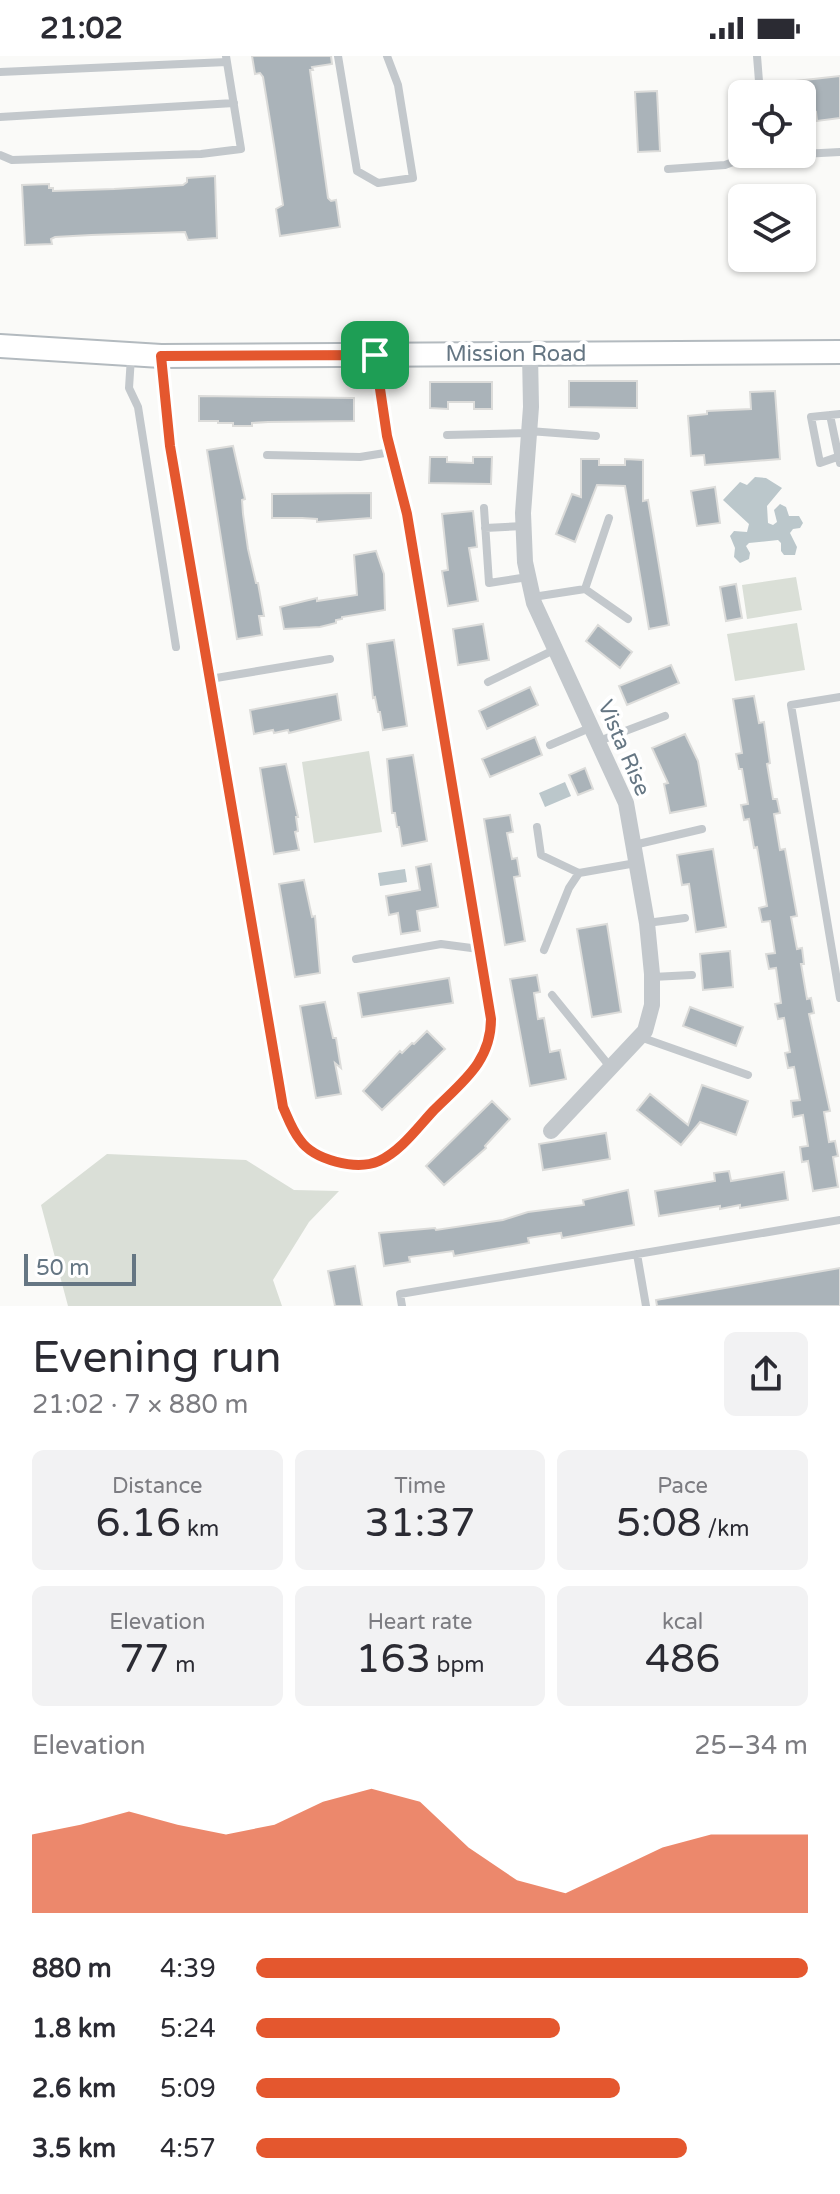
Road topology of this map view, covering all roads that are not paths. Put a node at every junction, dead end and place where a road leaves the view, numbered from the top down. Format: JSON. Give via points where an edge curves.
{"nodes":[{"id":1,"x":338,"y":56,"type":"edge"},
{"id":2,"x":387,"y":56,"type":"edge"},
{"id":3,"x":757,"y":56,"type":"edge"},
{"id":4,"x":227,"y":59,"type":"edge"},
{"id":5,"x":0,"y":72,"type":"edge"},
{"id":6,"x":759,"y":80,"type":"edge"},
{"id":7,"x":234,"y":103,"type":"junction"},
{"id":8,"x":0,"y":117,"type":"edge"},
{"id":9,"x":840,"y":152,"type":"edge"},
{"id":10,"x":816,"y":153,"type":"edge"},
{"id":11,"x":0,"y":155,"type":"edge"},
{"id":12,"x":728,"y":164,"type":"edge"},
{"id":13,"x":668,"y":169,"type":"dead end"},
{"id":14,"x":0,"y":346,"type":"edge"},
{"id":15,"x":840,"y":352,"type":"edge"},
{"id":16,"x":530,"y":354,"type":"junction"},
{"id":17,"x":131,"y":355,"type":"junction"},
{"id":18,"x":375,"y":355,"type":"junction"},
{"id":19,"x":161,"y":356,"type":"junction"},
{"id":20,"x":835,"y":414,"type":"edge"},
{"id":21,"x":529,"y":432,"type":"junction"},
{"id":22,"x":447,"y":435,"type":"dead end"},
{"id":23,"x":596,"y":436,"type":"dead end"},
{"id":24,"x":391,"y":452,"type":"junction"},
{"id":25,"x":267,"y":455,"type":"dead end"},
{"id":26,"x":839,"y":459,"type":"edge"},
{"id":27,"x":484,"y":508,"type":"dead end"},
{"id":28,"x":609,"y":518,"type":"dead end"},
{"id":29,"x":524,"y":526,"type":"junction"},
{"id":30,"x":485,"y":528,"type":"junction"},
{"id":31,"x":529,"y":577,"type":"junction"},
{"id":32,"x":585,"y":589,"type":"junction"},
{"id":33,"x":533,"y":597,"type":"junction"},
{"id":34,"x":628,"y":619,"type":"dead end"},
{"id":35,"x":176,"y":647,"type":"dead end"},
{"id":36,"x":556,"y":649,"type":"junction"},
{"id":37,"x":330,"y":659,"type":"dead end"},
{"id":38,"x":210,"y":679,"type":"junction"},
{"id":39,"x":488,"y":682,"type":"dead end"},
{"id":40,"x":840,"y":697,"type":"edge"},
{"id":41,"x":665,"y":716,"type":"dead end"},
{"id":42,"x":596,"y":734,"type":"junction"},
{"id":43,"x":550,"y":745,"type":"dead end"},
{"id":44,"x":537,"y":827,"type":"dead end"},
{"id":45,"x":702,"y":829,"type":"dead end"},
{"id":46,"x":634,"y":845,"type":"junction"},
{"id":47,"x":637,"y":863,"type":"junction"},
{"id":48,"x":579,"y":873,"type":"junction"},
{"id":49,"x":685,"y":918,"type":"dead end"},
{"id":50,"x":647,"y":923,"type":"junction"},
{"id":51,"x":479,"y":949,"type":"junction"},
{"id":52,"x":544,"y":950,"type":"dead end"},
{"id":53,"x":356,"y":959,"type":"dead end"},
{"id":54,"x":837,"y":959,"type":"edge"},
{"id":55,"x":692,"y":975,"type":"dead end"},
{"id":56,"x":652,"y":977,"type":"junction"},
{"id":57,"x":552,"y":995,"type":"dead end"},
{"id":58,"x":840,"y":998,"type":"edge"},
{"id":59,"x":640,"y":1037,"type":"junction"},
{"id":60,"x":611,"y":1068,"type":"junction"},
{"id":61,"x":748,"y":1075,"type":"dead end"},
{"id":62,"x":551,"y":1131,"type":"dead end"},
{"id":63,"x":840,"y":1220,"type":"edge"},
{"id":64,"x":637,"y":1254,"type":"junction"},
{"id":65,"x":402,"y":1306,"type":"edge"},
{"id":66,"x":646,"y":1306,"type":"edge"}],
"edges":[{"from":1,"to":2,"type":"lane","via":[[357,171],[378,183],[413,178],[398,85]]},
{"from":3,"to":6,"type":"lane"},
{"from":4,"to":5,"type":"lane"},
{"from":4,"to":7,"type":"lane"},
{"from":7,"to":8,"type":"lane"},
{"from":7,"to":11,"type":"lane","via":[[241,149],[12,160]]},
{"from":9,"to":10,"type":"lane"},
{"from":12,"to":13,"type":"lane"},
{"from":14,"to":17,"type":"street","name":"Mission Road"},
{"from":15,"to":16,"type":"street","name":"Mission Road"},
{"from":16,"to":18,"type":"street","name":"Mission Road"},
{"from":16,"to":21,"type":"street","name":"Vista Rise"},
{"from":17,"to":19,"type":"street","name":"Mission Road"},
{"from":17,"to":35,"type":"lane","via":[[129,388],[138,407]]},
{"from":18,"to":19,"type":"street","name":"Mission Road"},
{"from":18,"to":24,"type":"lane"},
{"from":19,"to":38,"type":"lane","via":[[170,446]]},
{"from":20,"to":26,"type":"lane"},
{"from":20,"to":26,"type":"lane","via":[[811,417],[820,463]]},
{"from":21,"to":22,"type":"lane"},
{"from":21,"to":23,"type":"lane"},
{"from":21,"to":29,"type":"street","name":"Vista Rise"},
{"from":24,"to":25,"type":"lane","via":[[360,457]]},
{"from":24,"to":51,"type":"lane","via":[[407,514]]},
{"from":27,"to":30,"type":"lane"},
{"from":28,"to":32,"type":"lane"},
{"from":29,"to":30,"type":"lane"},
{"from":29,"to":31,"type":"street","name":"Vista Rise"},
{"from":30,"to":31,"type":"lane","via":[[489,583]]},
{"from":31,"to":33,"type":"street","name":"Vista Rise"},
{"from":32,"to":33,"type":"lane"},
{"from":32,"to":34,"type":"lane"},
{"from":33,"to":36,"type":"street","name":"Vista Rise"},
{"from":36,"to":39,"type":"lane"},
{"from":36,"to":42,"type":"street","name":"Vista Rise"},
{"from":37,"to":38,"type":"lane"},
{"from":38,"to":51,"type":"lane","via":[[283,1107],[309,1150],[345,1163],[379,1161],[471,1073],[491,1035]]},
{"from":40,"to":54,"type":"lane","via":[[791,705]]},
{"from":41,"to":42,"type":"lane"},
{"from":42,"to":43,"type":"lane"},
{"from":42,"to":46,"type":"street","name":"Vista Rise","via":[[626,803]]},
{"from":44,"to":48,"type":"lane","via":[[541,855]]},
{"from":45,"to":46,"type":"lane"},
{"from":46,"to":47,"type":"street","name":"Vista Rise"},
{"from":47,"to":48,"type":"lane"},
{"from":47,"to":50,"type":"street","name":"Vista Rise"},
{"from":48,"to":52,"type":"lane"},
{"from":49,"to":50,"type":"lane"},
{"from":50,"to":56,"type":"street","name":"Vista Rise"},
{"from":51,"to":53,"type":"lane","via":[[441,944]]},
{"from":54,"to":58,"type":"lane"},
{"from":55,"to":56,"type":"lane"},
{"from":56,"to":59,"type":"street","name":"Vista Rise","via":[[649,1021]]},
{"from":57,"to":60,"type":"lane"},
{"from":59,"to":60,"type":"street","name":"Vista Rise"},
{"from":59,"to":61,"type":"lane"},
{"from":60,"to":62,"type":"street","name":"Vista Rise"},
{"from":63,"to":64,"type":"lane"},
{"from":64,"to":65,"type":"lane","via":[[400,1294]]},
{"from":64,"to":66,"type":"lane"}]}
